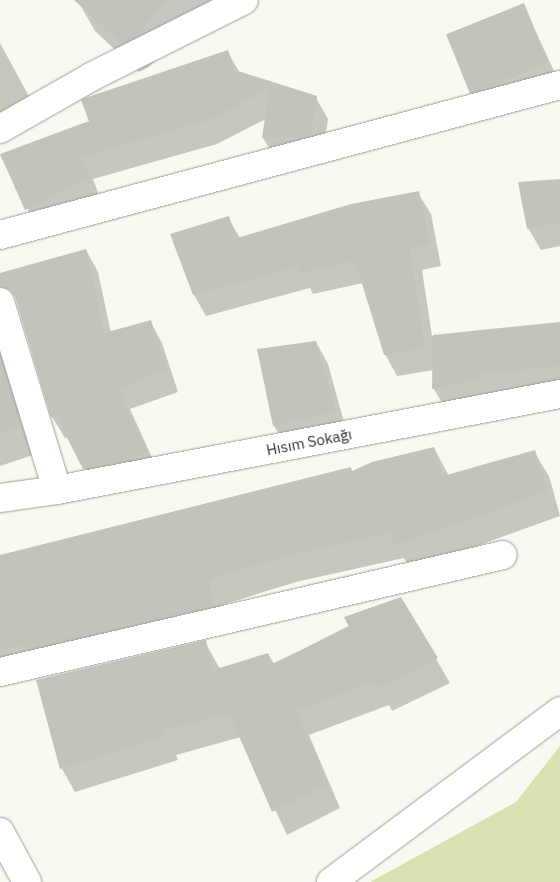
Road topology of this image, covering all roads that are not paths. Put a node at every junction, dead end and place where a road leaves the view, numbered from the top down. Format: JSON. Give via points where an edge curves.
{"nodes":[{"id":1,"x":244,"y":0,"type":"edge"},
{"id":2,"x":560,"y":85,"type":"edge"},
{"id":3,"x":0,"y":129,"type":"edge"},
{"id":4,"x":0,"y":235,"type":"edge"},
{"id":5,"x":0,"y":302,"type":"edge"},
{"id":6,"x":560,"y":394,"type":"edge"},
{"id":7,"x":57,"y":490,"type":"junction"},
{"id":8,"x":0,"y":498,"type":"edge"},
{"id":9,"x":503,"y":555,"type":"dead end"},
{"id":10,"x":0,"y":672,"type":"edge"},
{"id":11,"x":560,"y":711,"type":"edge"},
{"id":12,"x":0,"y":832,"type":"edge"},
{"id":13,"x":27,"y":882,"type":"edge"},
{"id":14,"x":331,"y":882,"type":"edge"}],
"edges":[{"from":1,"to":3,"type":"street","via":[[91,77]]},
{"from":2,"to":4,"type":"street"},
{"from":5,"to":7,"type":"street"},
{"from":6,"to":7,"type":"street","name":"Hısım Sokağı"},
{"from":7,"to":8,"type":"street","name":"Hısım Sokağı"},
{"from":9,"to":10,"type":"street"},
{"from":11,"to":14,"type":"street"},
{"from":12,"to":13,"type":"street"}]}
